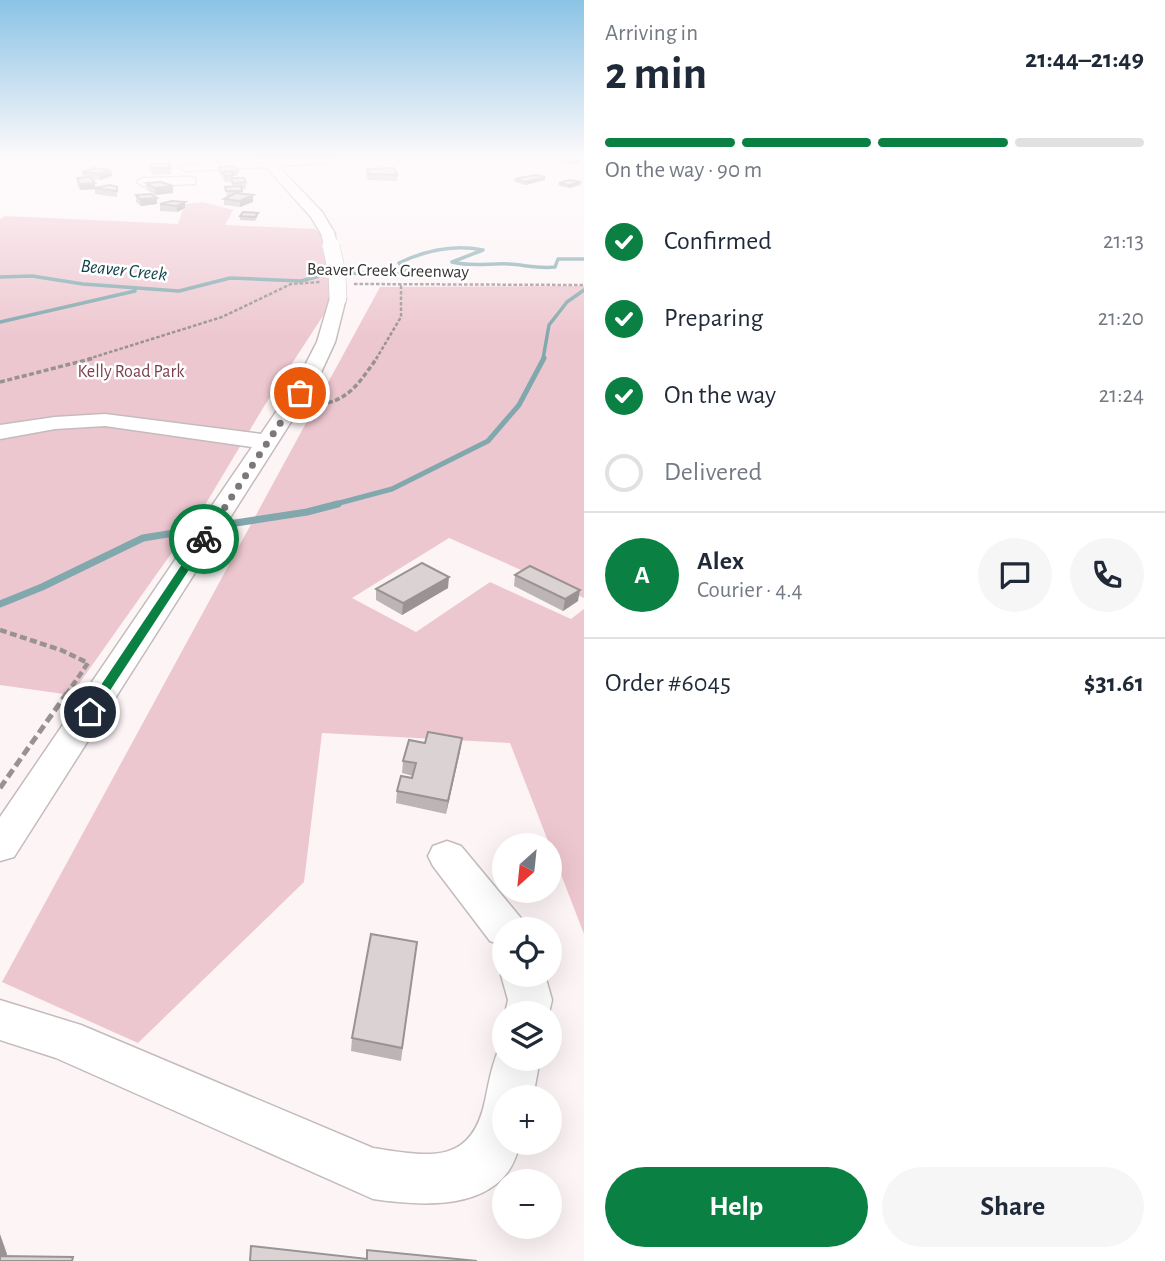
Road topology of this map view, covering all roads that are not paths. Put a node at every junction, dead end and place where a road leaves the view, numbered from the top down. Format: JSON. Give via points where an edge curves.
{"nodes":[{"id":1,"x":319,"y":219,"type":"edge"},
{"id":2,"x":0,"y":432,"type":"edge"},
{"id":3,"x":267,"y":442,"type":"junction"},
{"id":4,"x":0,"y":847,"type":"edge"},
{"id":5,"x":447,"y":856,"type":"dead end"},
{"id":6,"x":495,"y":917,"type":"edge"},
{"id":7,"x":0,"y":1020,"type":"edge"},
{"id":8,"x":492,"y":1148,"type":"edge"}],
"edges":[{"from":1,"to":3,"type":"street","bridge":true,"via":[[328,234],[337,272],[326,342]]},
{"from":2,"to":3,"type":"street","via":[[105,420]]},
{"from":3,"to":4,"type":"street"},
{"from":5,"to":6,"type":"street"},
{"from":7,"to":8,"type":"street","via":[[65,1040],[373,1173],[415,1180],[459,1175],[489,1156]]}]}
